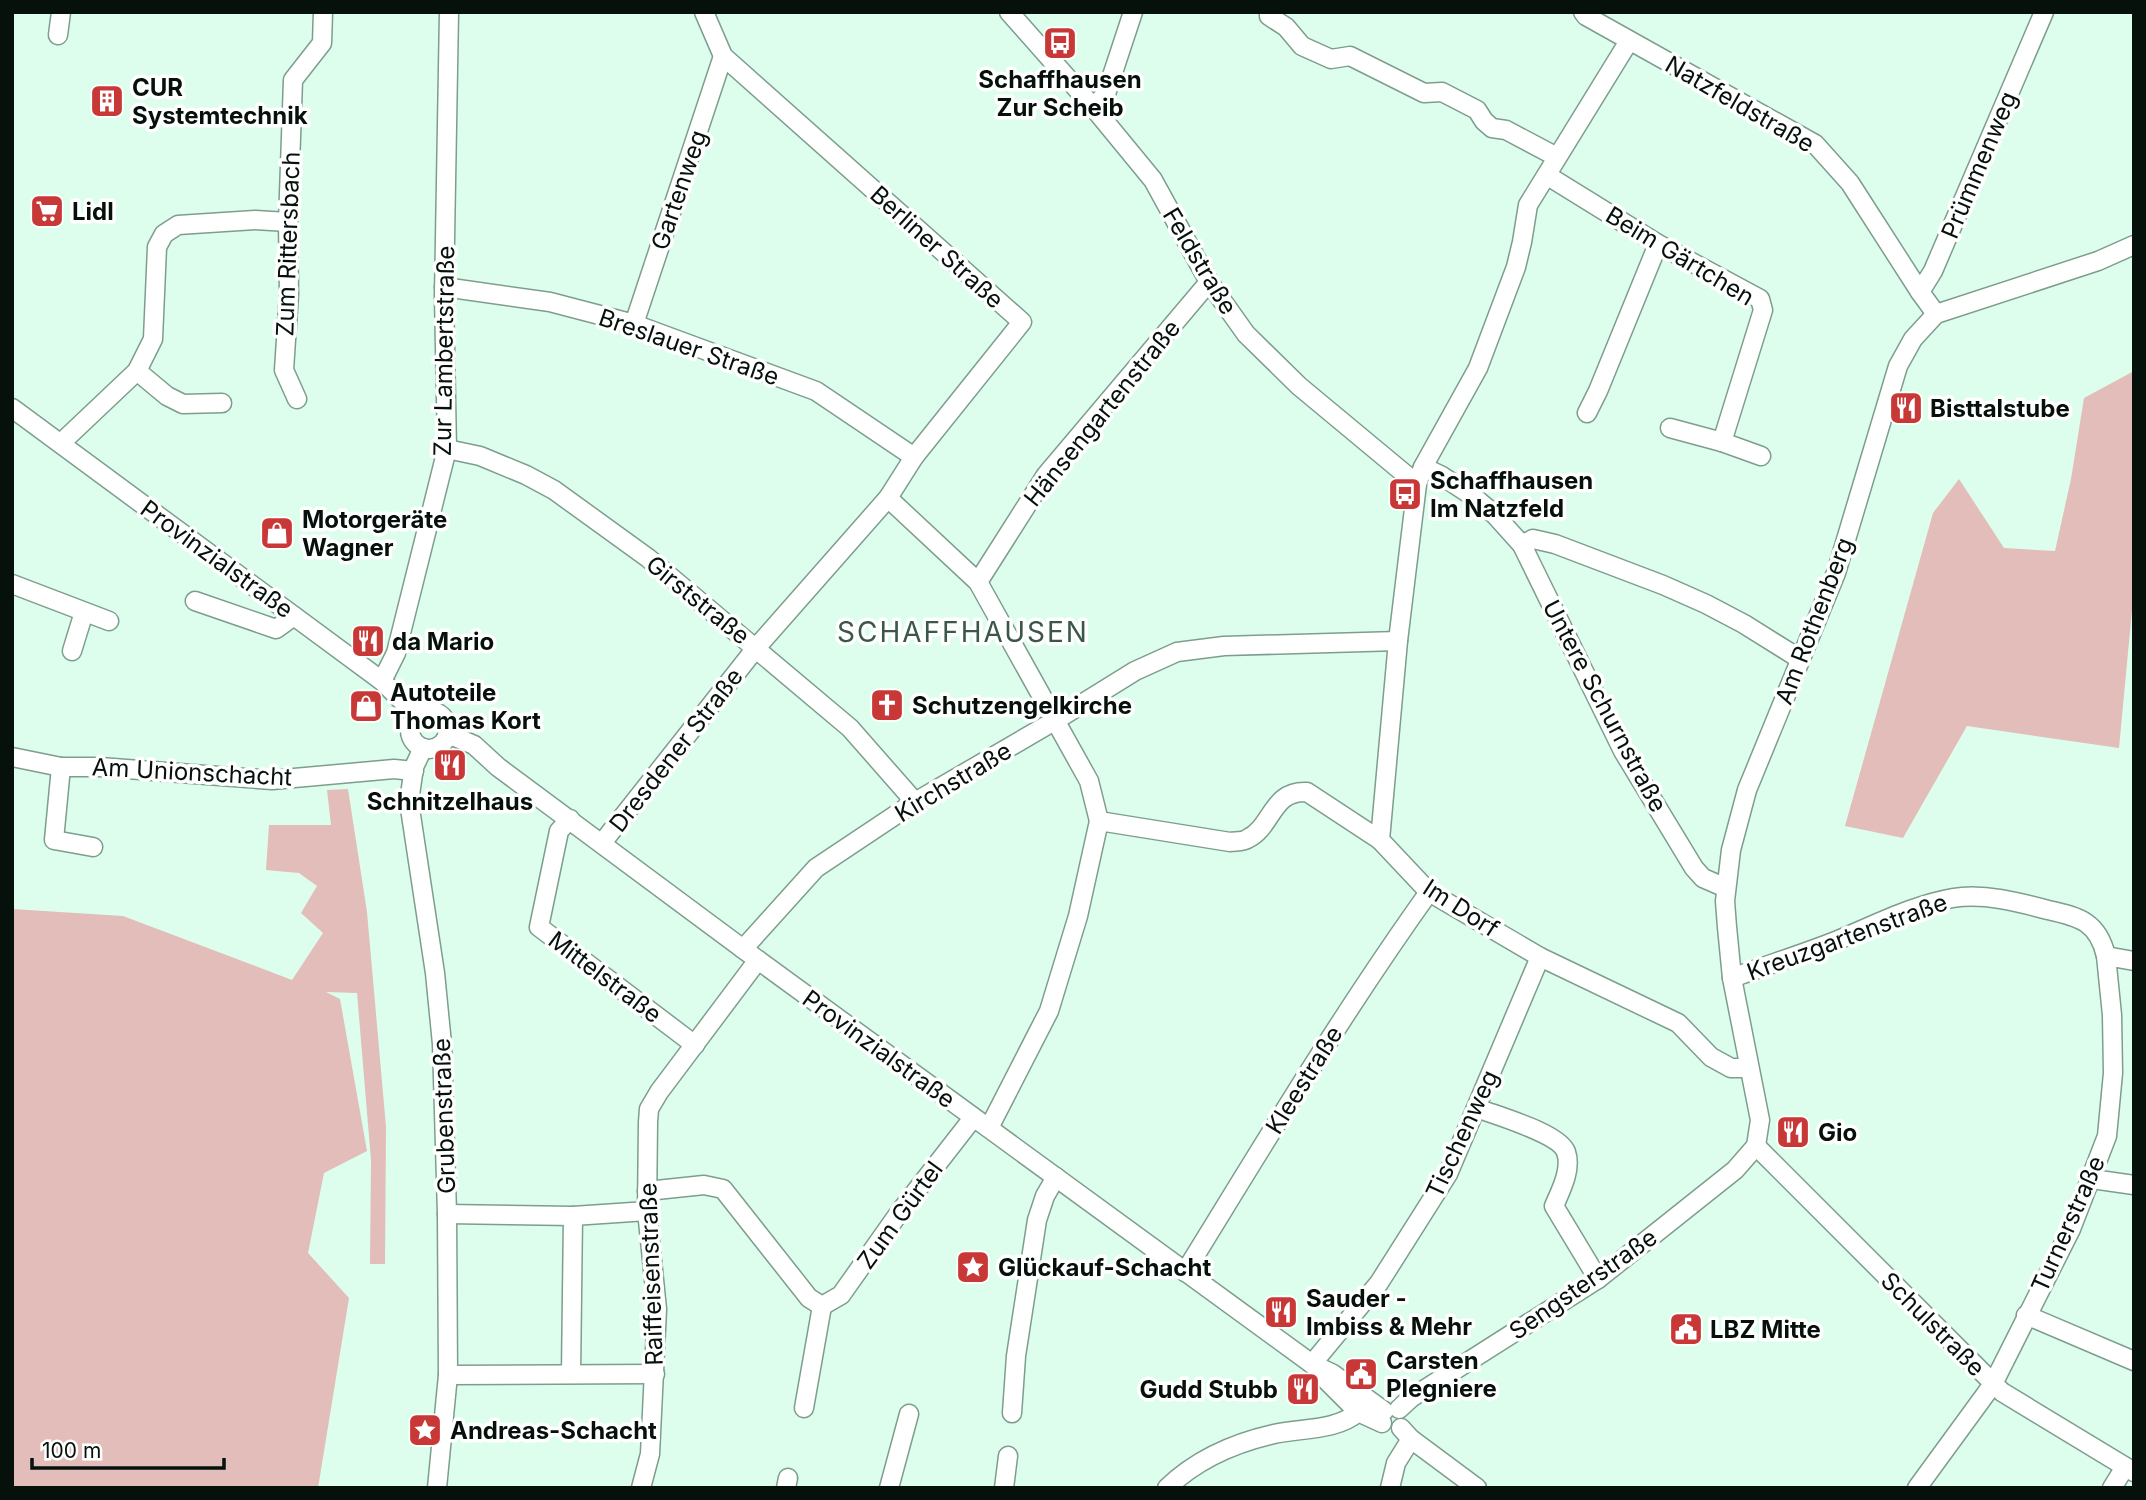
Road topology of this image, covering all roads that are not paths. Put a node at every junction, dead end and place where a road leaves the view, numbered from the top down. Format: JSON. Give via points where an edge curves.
{"nodes":[{"id":1,"x":61,"y":12,"type":"edge"},
{"id":2,"x":323,"y":12,"type":"edge"},
{"id":3,"x":449,"y":12,"type":"edge"},
{"id":4,"x":704,"y":12,"type":"edge"},
{"id":5,"x":1009,"y":12,"type":"edge"},
{"id":6,"x":1133,"y":12,"type":"edge"},
{"id":7,"x":1269,"y":12,"type":"edge"},
{"id":8,"x":1583,"y":12,"type":"edge"},
{"id":9,"x":2044,"y":12,"type":"edge"},
{"id":10,"x":58,"y":35,"type":"dead end"},
{"id":11,"x":1629,"y":41,"type":"junction"},
{"id":12,"x":723,"y":56,"type":"junction"},
{"id":13,"x":1093,"y":107,"type":"junction"},
{"id":14,"x":1557,"y":158,"type":"junction"},
{"id":15,"x":1548,"y":176,"type":"junction"},
{"id":16,"x":288,"y":222,"type":"junction"},
{"id":17,"x":1658,"y":244,"type":"junction"},
{"id":18,"x":2134,"y":245,"type":"edge"},
{"id":19,"x":1209,"y":282,"type":"junction"},
{"id":20,"x":444,"y":287,"type":"junction"},
{"id":21,"x":1920,"y":292,"type":"junction"},
{"id":22,"x":1936,"y":314,"type":"junction"},
{"id":23,"x":634,"y":324,"type":"junction"},
{"id":24,"x":137,"y":371,"type":"junction"},
{"id":25,"x":297,"y":399,"type":"dead end"},
{"id":26,"x":222,"y":403,"type":"dead end"},
{"id":27,"x":12,"y":408,"type":"edge"},
{"id":28,"x":1587,"y":413,"type":"dead end"},
{"id":29,"x":1670,"y":428,"type":"dead end"},
{"id":30,"x":1722,"y":442,"type":"junction"},
{"id":31,"x":61,"y":443,"type":"junction"},
{"id":32,"x":447,"y":449,"type":"junction"},
{"id":33,"x":1761,"y":456,"type":"dead end"},
{"id":34,"x":914,"y":457,"type":"junction"},
{"id":35,"x":1424,"y":468,"type":"junction"},
{"id":36,"x":888,"y":498,"type":"junction"},
{"id":37,"x":1522,"y":545,"type":"junction"},
{"id":38,"x":978,"y":582,"type":"junction"},
{"id":39,"x":12,"y":584,"type":"edge"},
{"id":40,"x":195,"y":601,"type":"dead end"},
{"id":41,"x":84,"y":612,"type":"junction"},
{"id":42,"x":295,"y":616,"type":"junction"},
{"id":43,"x":109,"y":621,"type":"dead end"},
{"id":44,"x":1398,"y":641,"type":"junction"},
{"id":45,"x":756,"y":648,"type":"junction"},
{"id":46,"x":72,"y":651,"type":"dead end"},
{"id":47,"x":1800,"y":659,"type":"junction"},
{"id":48,"x":382,"y":681,"type":"junction"},
{"id":49,"x":416,"y":716,"type":"junction"},
{"id":50,"x":1056,"y":720,"type":"junction"},
{"id":51,"x":448,"y":734,"type":"junction"},
{"id":52,"x":423,"y":748,"type":"junction"},
{"id":53,"x":12,"y":757,"type":"edge"},
{"id":54,"x":61,"y":767,"type":"junction"},
{"id":55,"x":414,"y":771,"type":"junction"},
{"id":56,"x":915,"y":802,"type":"junction"},
{"id":57,"x":570,"y":819,"type":"junction"},
{"id":58,"x":1099,"y":821,"type":"junction"},
{"id":59,"x":1380,"y":840,"type":"junction"},
{"id":60,"x":602,"y":844,"type":"junction"},
{"id":61,"x":93,"y":847,"type":"dead end"},
{"id":62,"x":1726,"y":888,"type":"junction"},
{"id":63,"x":1429,"y":892,"type":"junction"},
{"id":64,"x":743,"y":949,"type":"junction"},
{"id":65,"x":2106,"y":956,"type":"junction"},
{"id":66,"x":1540,"y":957,"type":"junction"},
{"id":67,"x":758,"y":960,"type":"junction"},
{"id":68,"x":2134,"y":961,"type":"edge"},
{"id":69,"x":1732,"y":978,"type":"junction"},
{"id":70,"x":695,"y":1045,"type":"junction"},
{"id":71,"x":1748,"y":1068,"type":"junction"},
{"id":72,"x":1477,"y":1108,"type":"junction"},
{"id":73,"x":973,"y":1118,"type":"junction"},
{"id":74,"x":989,"y":1128,"type":"junction"},
{"id":75,"x":1756,"y":1146,"type":"junction"},
{"id":76,"x":1056,"y":1177,"type":"junction"},
{"id":77,"x":2091,"y":1179,"type":"junction"},
{"id":78,"x":2134,"y":1185,"type":"edge"},
{"id":79,"x":647,"y":1191,"type":"junction"},
{"id":80,"x":647,"y":1211,"type":"junction"},
{"id":81,"x":447,"y":1214,"type":"junction"},
{"id":82,"x":573,"y":1216,"type":"junction"},
{"id":83,"x":1185,"y":1272,"type":"junction"},
{"id":84,"x":1598,"y":1279,"type":"junction"},
{"id":85,"x":822,"y":1306,"type":"junction"},
{"id":86,"x":2026,"y":1315,"type":"junction"},
{"id":87,"x":2134,"y":1361,"type":"edge"},
{"id":88,"x":1311,"y":1364,"type":"junction"},
{"id":89,"x":571,"y":1374,"type":"junction"},
{"id":90,"x":655,"y":1374,"type":"junction"},
{"id":91,"x":448,"y":1375,"type":"junction"},
{"id":92,"x":1993,"y":1384,"type":"junction"},
{"id":93,"x":804,"y":1408,"type":"dead end"},
{"id":94,"x":1358,"y":1412,"type":"junction"},
{"id":95,"x":1012,"y":1413,"type":"dead end"},
{"id":96,"x":909,"y":1414,"type":"dead end"},
{"id":97,"x":1388,"y":1415,"type":"junction"},
{"id":98,"x":1406,"y":1433,"type":"junction"},
{"id":99,"x":1008,"y":1456,"type":"dead end"},
{"id":100,"x":2129,"y":1470,"type":"edge"},
{"id":101,"x":438,"y":1488,"type":"edge"},
{"id":102,"x":641,"y":1488,"type":"edge"},
{"id":103,"x":889,"y":1488,"type":"edge"},
{"id":104,"x":1004,"y":1488,"type":"edge"},
{"id":105,"x":1167,"y":1488,"type":"edge"},
{"id":106,"x":1390,"y":1488,"type":"edge"},
{"id":107,"x":1477,"y":1488,"type":"edge"},
{"id":108,"x":1917,"y":1488,"type":"edge"},
{"id":109,"x":2112,"y":1488,"type":"edge"}],
"edges":[{"from":1,"to":10,"type":"street"},
{"from":2,"to":16,"type":"street","name":"Zum Rittersbach","via":[[322,43],[293,80]]},
{"from":3,"to":20,"type":"street","name":"Zur Lambertstraße"},
{"from":4,"to":12,"type":"street","name":"Berliner Straße"},
{"from":5,"to":13,"type":"street","name":"Feldstraße"},
{"from":6,"to":13,"type":"street","via":[[1106,94]]},
{"from":7,"to":14,"type":"street","via":[[1302,46],[1331,59],[1350,56],[1424,93],[1442,92],[1477,110],[1492,128],[1506,130]]},
{"from":8,"to":11,"type":"street","name":"Natzfeldstraße"},
{"from":9,"to":21,"type":"street","name":"Prümmenweg"},
{"from":11,"to":14,"type":"street"},
{"from":11,"to":21,"type":"street","name":"Natzfeldstraße","via":[[1815,144],[1850,183]]},
{"from":12,"to":23,"type":"street","name":"Gartenweg"},
{"from":12,"to":34,"type":"street","name":"Berliner Straße","via":[[1022,322]]},
{"from":13,"to":19,"type":"street","name":"Feldstraße","via":[[1153,180]]},
{"from":14,"to":15,"type":"street"},
{"from":15,"to":17,"type":"street","name":"Beim Gärtchen"},
{"from":15,"to":35,"type":"street","via":[[1528,205],[1516,267],[1478,368]]},
{"from":16,"to":24,"type":"street","via":[[178,225],[164,234],[156,247],[153,339]]},
{"from":16,"to":25,"type":"street","name":"Zum Rittersbach","via":[[284,370]]},
{"from":17,"to":28,"type":"street"},
{"from":17,"to":30,"type":"street","name":"Beim Gärtchen","via":[[1760,299],[1763,310]]},
{"from":18,"to":22,"type":"street","name":"Am Rothenberg"},
{"from":19,"to":35,"type":"street","name":"Feldstraße","via":[[1246,334],[1299,386]]},
{"from":19,"to":38,"type":"street","name":"Hänsengartenstraße","via":[[1046,475]]},
{"from":20,"to":23,"type":"street","name":"Breslauer Straße","via":[[550,302]]},
{"from":20,"to":32,"type":"street","name":"Zur Lambertstraße"},
{"from":21,"to":22,"type":"street"},
{"from":22,"to":47,"type":"street","name":"Am Rothenberg","via":[[1913,339],[1898,366],[1836,573]]},
{"from":23,"to":34,"type":"street","name":"Breslauer Straße","via":[[816,391]]},
{"from":24,"to":26,"type":"street","via":[[183,404]]},
{"from":24,"to":31,"type":"street"},
{"from":27,"to":31,"type":"street","name":"Provinzialstraße"},
{"from":29,"to":30,"type":"street"},
{"from":30,"to":33,"type":"street"},
{"from":31,"to":42,"type":"street","name":"Provinzialstraße"},
{"from":32,"to":45,"type":"street","name":"Girststraße","via":[[480,456],[554,490],[648,558]]},
{"from":32,"to":48,"type":"street","name":"Zur Lambertstraße","via":[[396,653]]},
{"from":34,"to":36,"type":"street","name":"Berliner Straße"},
{"from":35,"to":37,"type":"street","name":"Feldstraße","via":[[1474,498]]},
{"from":35,"to":44,"type":"street"},
{"from":36,"to":38,"type":"street"},
{"from":36,"to":45,"type":"street","name":"Dresdener Straße"},
{"from":37,"to":47,"type":"street","via":[[1533,539],[1555,544],[1663,585],[1744,624]]},
{"from":37,"to":62,"type":"street","name":"Untere Schurnstraße","via":[[1623,751],[1694,868],[1703,878]]},
{"from":38,"to":50,"type":"street"},
{"from":39,"to":41,"type":"street"},
{"from":40,"to":42,"type":"street","via":[[275,629]]},
{"from":41,"to":43,"type":"street"},
{"from":41,"to":46,"type":"street"},
{"from":42,"to":48,"type":"street","name":"Provinzialstraße"},
{"from":44,"to":50,"type":"street","name":"Kirchstraße","via":[[1224,646],[1177,652],[1135,671]]},
{"from":44,"to":59,"type":"street"},
{"from":45,"to":56,"type":"street","name":"Girststraße","via":[[850,728]]},
{"from":45,"to":60,"type":"street","name":"Dresdener Straße"},
{"from":47,"to":62,"type":"street","name":"Am Rothenberg","via":[[1747,790]]},
{"from":48,"to":49,"type":"street","name":"Provinzialstraße"},
{"from":49,"to":51,"type":"street","via":[[428,711],[440,714]]},
{"from":49,"to":52,"type":"street","via":[[411,734]]},
{"from":50,"to":56,"type":"street","name":"Kirchstraße"},
{"from":50,"to":58,"type":"street","via":[[1089,781]]},
{"from":51,"to":52,"type":"street","via":[[441,746]]},
{"from":51,"to":57,"type":"street","name":"Provinzialstraße","via":[[474,745]]},
{"from":52,"to":55,"type":"street","name":"Grubenstraße"},
{"from":53,"to":54,"type":"street","name":"Am Unionschacht"},
{"from":54,"to":55,"type":"street","name":"Am Unionschacht","via":[[272,780]]},
{"from":54,"to":61,"type":"street","via":[[54,840]]},
{"from":55,"to":81,"type":"street","name":"Grubenstraße","via":[[409,802],[442,1044]]},
{"from":56,"to":64,"type":"street","name":"Kirchstraße","via":[[816,867]]},
{"from":57,"to":60,"type":"street","name":"Provinzialstraße"},
{"from":57,"to":70,"type":"street","name":"Mittelstraße","via":[[559,831],[539,927]]},
{"from":58,"to":59,"type":"street","name":"Im Dorf","via":[[1230,842],[1246,840],[1282,800],[1295,792],[1307,792]]},
{"from":58,"to":74,"type":"street","via":[[1049,1011]]},
{"from":59,"to":63,"type":"street","name":"Im Dorf"},
{"from":60,"to":64,"type":"street","name":"Provinzialstraße"},
{"from":62,"to":69,"type":"street","name":"Am Rothenberg"},
{"from":63,"to":66,"type":"street","name":"Im Dorf"},
{"from":63,"to":83,"type":"street","name":"Kleestraße","via":[[1320,1052]]},
{"from":64,"to":67,"type":"street","name":"Provinzialstraße"},
{"from":65,"to":68,"type":"street"},
{"from":65,"to":69,"type":"street","name":"Kreuzgartenstraße","via":[[2096,931],[2076,918],[1998,899],[1955,898],[1911,910]]},
{"from":65,"to":77,"type":"street","name":"Turnerstraße","via":[[2113,1073],[2107,1136]]},
{"from":66,"to":71,"type":"street","name":"Im Dorf","via":[[1678,1023],[1710,1056],[1731,1068]]},
{"from":66,"to":72,"type":"street","name":"Tischenweg"},
{"from":67,"to":70,"type":"street"},
{"from":67,"to":73,"type":"street","name":"Provinzialstraße"},
{"from":69,"to":71,"type":"street","name":"Am Rothenberg"},
{"from":70,"to":79,"type":"street","name":"Raiffeisenstraße","via":[[649,1109]]},
{"from":71,"to":75,"type":"street","name":"Am Rothenberg","via":[[1760,1120]]},
{"from":72,"to":84,"type":"street","via":[[1552,1137],[1566,1150],[1564,1183],[1554,1206]]},
{"from":72,"to":88,"type":"street","name":"Tischenweg","via":[[1448,1174],[1379,1283]]},
{"from":73,"to":74,"type":"street","name":"Provinzialstraße"},
{"from":73,"to":85,"type":"street","name":"Zum Gürtel","via":[[841,1295]]},
{"from":74,"to":76,"type":"street","name":"Provinzialstraße"},
{"from":75,"to":84,"type":"street","name":"Sengsterstraße","via":[[1735,1170]]},
{"from":75,"to":92,"type":"street","name":"Schulstraße"},
{"from":76,"to":83,"type":"street","name":"Provinzialstraße"},
{"from":76,"to":95,"type":"street","via":[[1037,1220]]},
{"from":77,"to":78,"type":"street"},
{"from":77,"to":86,"type":"street","name":"Turnerstraße","via":[[2071,1229]]},
{"from":79,"to":80,"type":"street","name":"Raiffeisenstraße"},
{"from":79,"to":85,"type":"street","via":[[704,1185],[723,1189],[809,1298]]},
{"from":80,"to":82,"type":"street"},
{"from":80,"to":90,"type":"street","name":"Raiffeisenstraße","via":[[657,1309]]},
{"from":81,"to":82,"type":"street"},
{"from":81,"to":91,"type":"street","name":"Grubenstraße"},
{"from":82,"to":89,"type":"street"},
{"from":83,"to":88,"type":"street","name":"Provinzialstraße"},
{"from":84,"to":97,"type":"street","name":"Sengsterstraße"},
{"from":85,"to":93,"type":"street"},
{"from":86,"to":87,"type":"street"},
{"from":86,"to":92,"type":"street","name":"Turnerstraße"},
{"from":88,"to":94,"type":"street","name":"Provinzialstraße"},
{"from":88,"to":97,"type":"street","name":"Provinzialstraße","via":[[1333,1374]]},
{"from":89,"to":90,"type":"street"},
{"from":89,"to":91,"type":"street"},
{"from":90,"to":102,"type":"street","name":"Raiffeisenstraße","via":[[650,1454]]},
{"from":91,"to":101,"type":"street","name":"Grubenstraße"},
{"from":92,"to":100,"type":"street","name":"Schulstraße"},
{"from":92,"to":108,"type":"street","name":"Turnerstraße"},
{"from":94,"to":97,"type":"street","name":"Provinzialstraße"},
{"from":94,"to":105,"type":"street","via":[[1345,1422],[1273,1434],[1226,1449],[1194,1465]]},
{"from":96,"to":103,"type":"street"},
{"from":97,"to":98,"type":"street","name":"Provinzialstraße","via":[[1390,1430]]},
{"from":98,"to":106,"type":"street"},
{"from":98,"to":107,"type":"street","name":"Provinzialstraße"},
{"from":99,"to":104,"type":"street"},
{"from":100,"to":109,"type":"street"}]}
